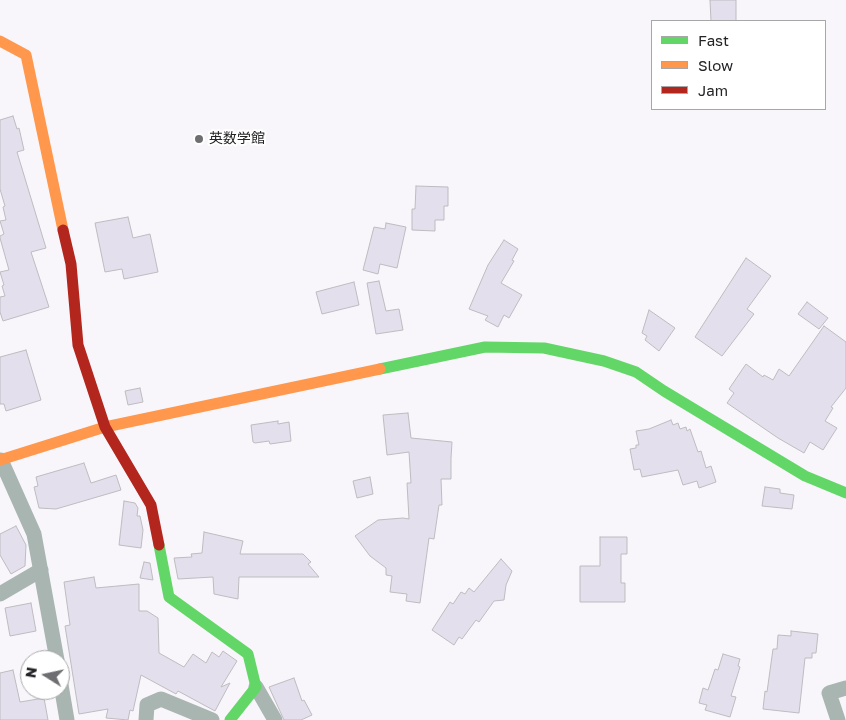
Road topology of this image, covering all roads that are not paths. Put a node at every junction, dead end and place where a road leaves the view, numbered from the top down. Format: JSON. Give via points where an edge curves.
{"nodes":[{"id":1,"x":0,"y":40,"type":"edge"},
{"id":2,"x":105,"y":428,"type":"junction"},
{"id":3,"x":0,"y":460,"type":"edge"},
{"id":4,"x":846,"y":493,"type":"edge"},
{"id":5,"x":41,"y":570,"type":"junction"},
{"id":6,"x":0,"y":594,"type":"edge"},
{"id":7,"x":55,"y":650,"type":"edge"},
{"id":8,"x":256,"y":687,"type":"junction"},
{"id":9,"x":846,"y":688,"type":"edge"},
{"id":10,"x":64,"y":700,"type":"edge"},
{"id":11,"x":67,"y":720,"type":"edge"},
{"id":12,"x":146,"y":720,"type":"edge"},
{"id":13,"x":212,"y":720,"type":"edge"},
{"id":14,"x":230,"y":720,"type":"edge"},
{"id":15,"x":275,"y":720,"type":"edge"},
{"id":16,"x":838,"y":720,"type":"edge"}],
"edges":[{"from":1,"to":2,"type":"street","via":[[26,55],[50,179],[71,264],[78,345]]},
{"from":2,"to":3,"type":"street"},
{"from":2,"to":4,"type":"street","via":[[485,347],[544,348],[604,361],[636,372],[805,476]]},
{"from":2,"to":8,"type":"street","via":[[151,505],[169,597],[248,654]]},
{"from":3,"to":5,"type":"street","via":[[34,534]]},
{"from":5,"to":6,"type":"street"},
{"from":5,"to":7,"type":"street"},
{"from":8,"to":14,"type":"street"},
{"from":8,"to":15,"type":"street"},
{"from":9,"to":16,"type":"street","via":[[829,693]]},
{"from":10,"to":11,"type":"street"},
{"from":12,"to":13,"type":"street","via":[[147,705],[161,699]]}]}
